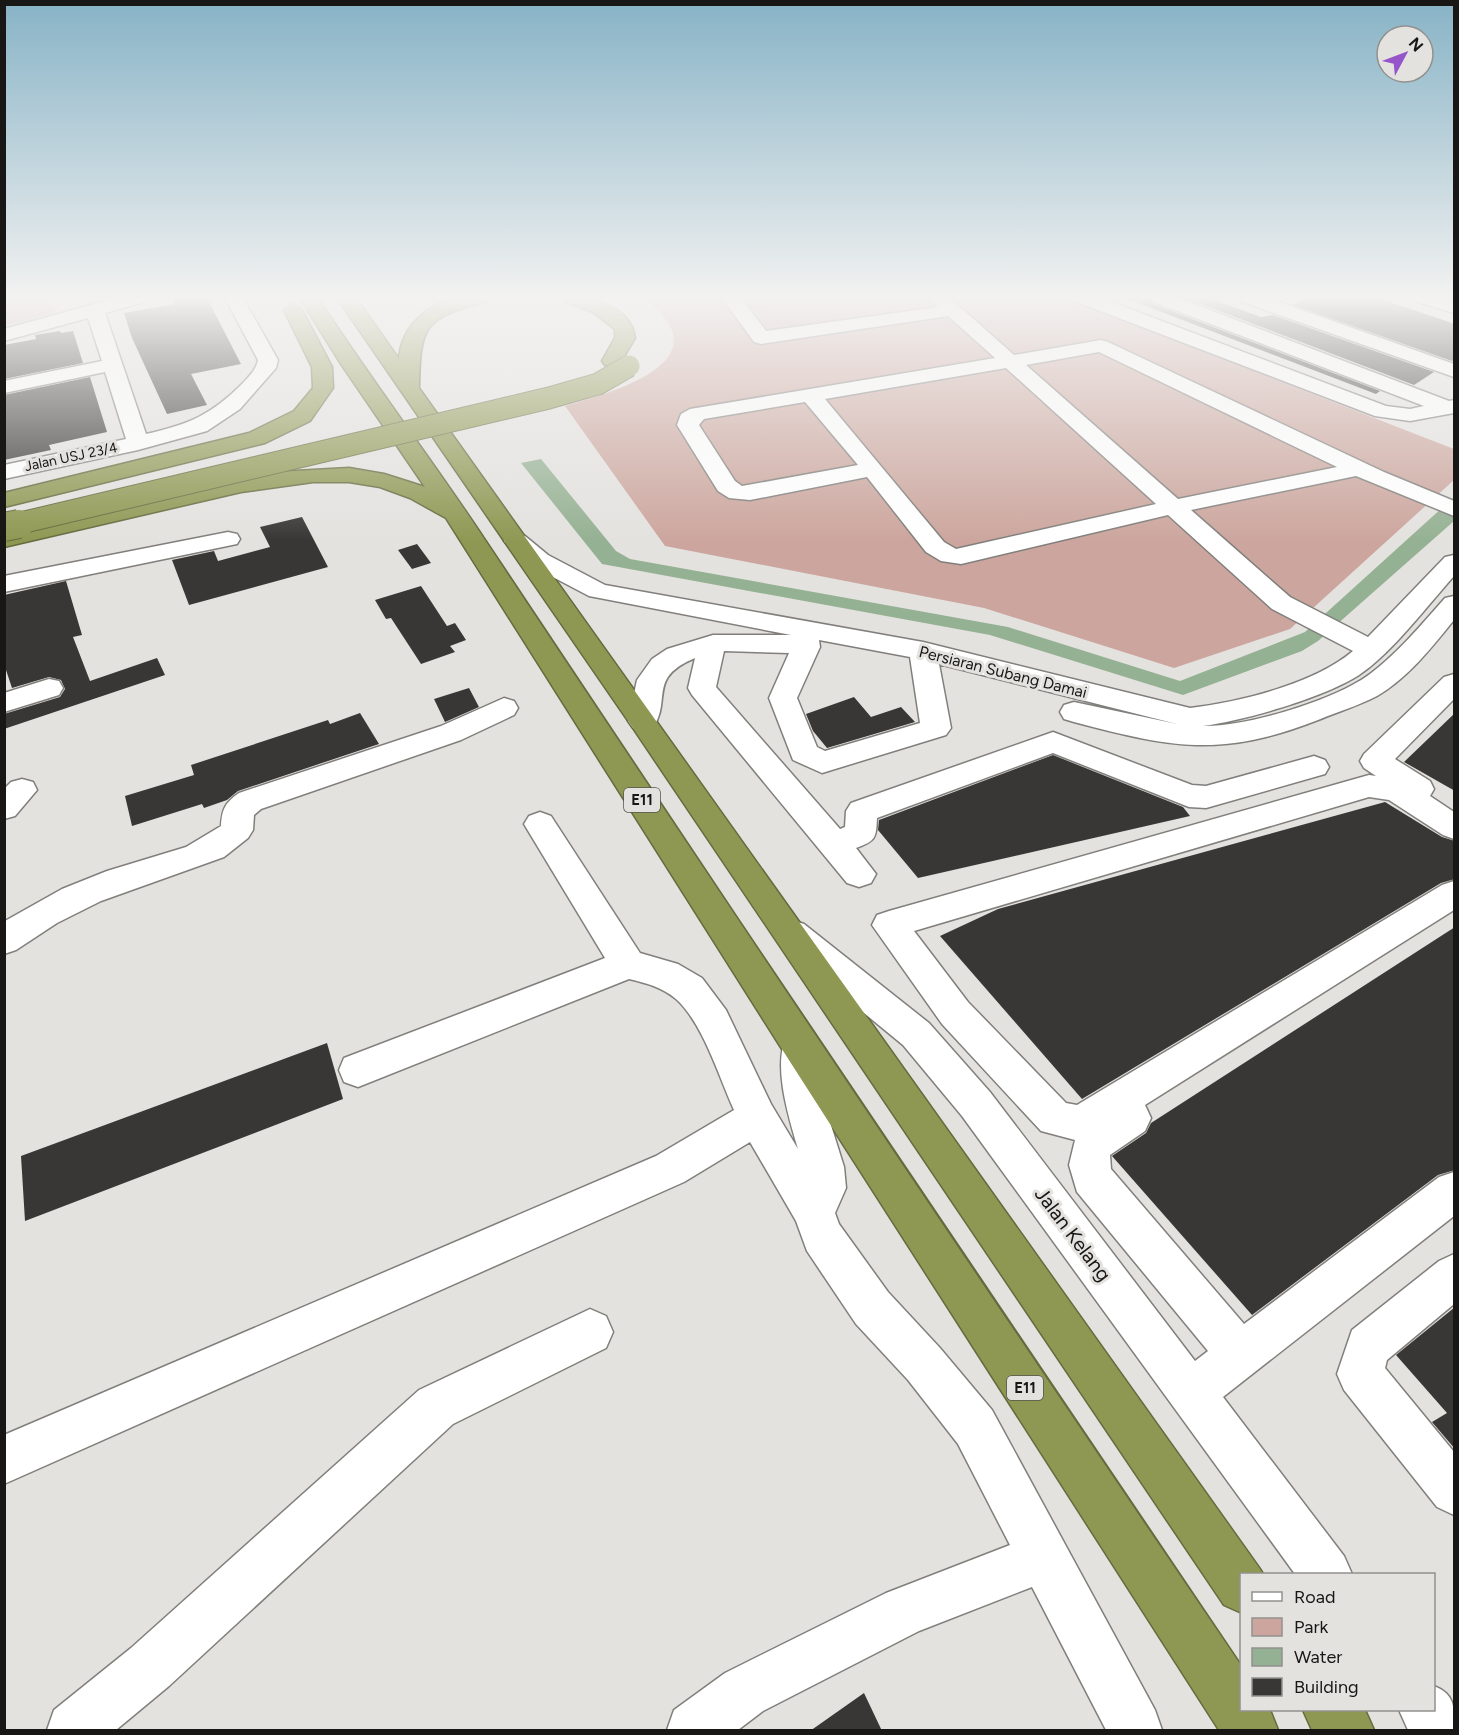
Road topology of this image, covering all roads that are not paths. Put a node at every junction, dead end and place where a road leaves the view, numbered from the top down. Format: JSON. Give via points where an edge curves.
{"nodes":[{"id":1,"x":43,"y":379,"type":"edge"},
{"id":2,"x":116,"y":379,"type":"edge"},
{"id":3,"x":257,"y":379,"type":"edge"},
{"id":4,"x":323,"y":379,"type":"edge"},
{"id":5,"x":361,"y":379,"type":"edge"},
{"id":6,"x":401,"y":379,"type":"edge"},
{"id":7,"x":409,"y":379,"type":"edge"},
{"id":8,"x":579,"y":379,"type":"edge"},
{"id":9,"x":604,"y":379,"type":"edge"},
{"id":10,"x":904,"y":379,"type":"edge"},
{"id":11,"x":1030,"y":379,"type":"edge"},
{"id":12,"x":1171,"y":379,"type":"edge"},
{"id":13,"x":1294,"y":379,"type":"edge"},
{"id":14,"x":1377,"y":379,"type":"edge"},
{"id":15,"x":4,"y":387,"type":"edge"},
{"id":16,"x":409,"y":390,"type":"junction"},
{"id":17,"x":810,"y":395,"type":"junction"},
{"id":18,"x":1452,"y":407,"type":"edge"},
{"id":19,"x":138,"y":443,"type":"junction"},
{"id":20,"x":873,"y":469,"type":"junction"},
{"id":21,"x":1359,"y":469,"type":"junction"},
{"id":22,"x":4,"y":472,"type":"edge"},
{"id":23,"x":4,"y":500,"type":"edge"},
{"id":24,"x":1173,"y":507,"type":"junction"},
{"id":25,"x":1455,"y":509,"type":"edge"},
{"id":26,"x":4,"y":514,"type":"edge"},
{"id":27,"x":457,"y":516,"type":"junction"},
{"id":28,"x":4,"y":527,"type":"edge"},
{"id":29,"x":228,"y":539,"type":"dead end"},
{"id":30,"x":4,"y":540,"type":"edge"},
{"id":31,"x":516,"y":541,"type":"junction"},
{"id":32,"x":1455,"y":562,"type":"edge"},
{"id":33,"x":4,"y":584,"type":"edge"},
{"id":34,"x":1455,"y":604,"type":"edge"},
{"id":35,"x":805,"y":637,"type":"junction"},
{"id":36,"x":712,"y":644,"type":"junction"},
{"id":37,"x":1372,"y":649,"type":"junction"},
{"id":38,"x":924,"y":661,"type":"junction"},
{"id":39,"x":1455,"y":683,"type":"edge"},
{"id":40,"x":49,"y":688,"type":"dead end"},
{"id":41,"x":4,"y":703,"type":"edge"},
{"id":42,"x":504,"y":708,"type":"dead end"},
{"id":43,"x":643,"y":721,"type":"junction"},
{"id":44,"x":1133,"y":728,"type":"junction"},
{"id":45,"x":1170,"y":735,"type":"junction"},
{"id":46,"x":1118,"y":767,"type":"junction"},
{"id":47,"x":1314,"y":767,"type":"dead end"},
{"id":48,"x":1150,"y":780,"type":"junction"},
{"id":49,"x":1455,"y":809,"type":"edge"},
{"id":50,"x":540,"y":824,"type":"dead end"},
{"id":51,"x":1455,"y":827,"type":"edge"},
{"id":52,"x":833,"y":844,"type":"junction"},
{"id":53,"x":858,"y":874,"type":"dead end"},
{"id":54,"x":1455,"y":894,"type":"edge"},
{"id":55,"x":1455,"y":916,"type":"edge"},
{"id":56,"x":783,"y":927,"type":"junction"},
{"id":57,"x":4,"y":940,"type":"edge"},
{"id":58,"x":628,"y":964,"type":"junction"},
{"id":59,"x":956,"y":1013,"type":"junction"},
{"id":60,"x":916,"y":1034,"type":"junction"},
{"id":61,"x":800,"y":1046,"type":"junction"},
{"id":62,"x":358,"y":1070,"type":"dead end"},
{"id":63,"x":757,"y":1117,"type":"junction"},
{"id":64,"x":1455,"y":1191,"type":"edge"},
{"id":65,"x":814,"y":1213,"type":"junction"},
{"id":66,"x":1455,"y":1276,"type":"edge"},
{"id":67,"x":590,"y":1332,"type":"dead end"},
{"id":68,"x":1241,"y":1355,"type":"junction"},
{"id":69,"x":1191,"y":1393,"type":"junction"},
{"id":70,"x":4,"y":1460,"type":"edge"},
{"id":71,"x":1455,"y":1490,"type":"edge"},
{"id":72,"x":1042,"y":1558,"type":"junction"},
{"id":73,"x":1325,"y":1573,"type":"edge"},
{"id":74,"x":1240,"y":1584,"type":"edge"},
{"id":75,"x":1331,"y":1711,"type":"edge"},
{"id":76,"x":1427,"y":1711,"type":"edge"},
{"id":77,"x":74,"y":1731,"type":"edge"},
{"id":78,"x":694,"y":1731,"type":"edge"},
{"id":79,"x":1135,"y":1731,"type":"edge"},
{"id":80,"x":1251,"y":1731,"type":"edge"},
{"id":81,"x":1346,"y":1731,"type":"edge"},
{"id":82,"x":1442,"y":1731,"type":"edge"}],
"edges":[{"from":1,"to":15,"type":"street"},
{"from":2,"to":19,"type":"street"},
{"from":3,"to":19,"type":"street","name":"Jalan USJ 23/4","via":[[218,418]]},
{"from":4,"to":23,"type":"highway","via":[[323,388],[315,403],[281,428],[246,441]]},
{"from":5,"to":27,"type":"highway","number":"E11"},
{"from":6,"to":16,"type":"highway","number":"E11"},
{"from":7,"to":16,"type":"highway"},
{"from":8,"to":26,"type":"highway"},
{"from":9,"to":28,"type":"highway","bridge":true,"via":[[558,396]]},
{"from":10,"to":17,"type":"street"},
{"from":11,"to":24,"type":"street"},
{"from":12,"to":21,"type":"street"},
{"from":13,"to":18,"type":"street","via":[[1382,412],[1410,415]]},
{"from":14,"to":18,"type":"street"},
{"from":16,"to":31,"type":"highway","number":"E11"},
{"from":17,"to":20,"type":"street"},
{"from":17,"to":20,"type":"street","via":[[698,414],[689,419],[688,425],[726,486],[737,493]]},
{"from":19,"to":22,"type":"street","name":"Jalan USJ 23/4"},
{"from":20,"to":24,"type":"street","via":[[935,548],[950,556],[972,555]]},
{"from":21,"to":24,"type":"street"},
{"from":21,"to":25,"type":"street"},
{"from":24,"to":37,"type":"street","via":[[1281,603]]},
{"from":27,"to":30,"type":"highway","via":[[435,500],[383,482],[299,474]]},
{"from":27,"to":61,"type":"highway","number":"E11"},
{"from":29,"to":33,"type":"street"},
{"from":31,"to":35,"type":"street","name":"Persiaran Subang Damai","via":[[539,560],[598,591]]},
{"from":31,"to":43,"type":"highway","number":"E11"},
{"from":32,"to":37,"type":"street","name":"Persiaran Subang Damai"},
{"from":34,"to":45,"type":"street","name":"Persiaran Subang Damai","via":[[1401,663],[1356,695],[1258,730],[1207,738]]},
{"from":35,"to":36,"type":"street","name":"Persiaran Subang Damai"},
{"from":35,"to":38,"type":"street","name":"Persiaran Subang Damai"},
{"from":35,"to":38,"type":"street","via":[[783,698],[804,753],[822,763],[936,728]]},
{"from":36,"to":43,"type":"street","name":"Persiaran Subang Damai","via":[[677,655],[661,668],[651,680]]},
{"from":36,"to":52,"type":"street","via":[[702,688]]},
{"from":37,"to":38,"type":"street","name":"Persiaran Subang Damai","via":[[1329,679],[1236,712],[1190,718]]},
{"from":38,"to":44,"type":"street","name":"Persiaran Subang Damai"},
{"from":39,"to":49,"type":"street","via":[[1375,761]]},
{"from":40,"to":41,"type":"street"},
{"from":42,"to":57,"type":"street","via":[[451,733],[250,801],[238,810],[237,830],[226,842],[77,898]]},
{"from":43,"to":56,"type":"highway","number":"E11"},
{"from":44,"to":45,"type":"street","name":"Persiaran Subang Damai"},
{"from":44,"to":46,"type":"street"},
{"from":45,"to":48,"type":"street"},
{"from":46,"to":48,"type":"street"},
{"from":46,"to":52,"type":"street","via":[[1053,742],[862,811],[860,834]]},
{"from":47,"to":48,"type":"street","via":[[1206,797],[1188,796]]},
{"from":50,"to":58,"type":"street"},
{"from":51,"to":59,"type":"street","via":[[1397,790],[1369,786],[889,925]]},
{"from":52,"to":53,"type":"street"},
{"from":54,"to":59,"type":"street","via":[[1077,1123],[1055,1118]]},
{"from":55,"to":68,"type":"street","via":[[1098,1138],[1089,1149],[1092,1178]]},
{"from":56,"to":60,"type":"street","name":"Jalan Kelang"},
{"from":56,"to":74,"type":"highway","number":"E11"},
{"from":58,"to":62,"type":"street"},
{"from":58,"to":63,"type":"street","via":[[665,974],[689,989],[713,1021]]},
{"from":59,"to":60,"type":"street"},
{"from":60,"to":69,"type":"street","name":"Jalan Kelang","via":[[976,1104]]},
{"from":61,"to":65,"type":"street","via":[[805,1106],[824,1167],[825,1188]]},
{"from":61,"to":80,"type":"highway","number":"E11"},
{"from":63,"to":65,"type":"street"},
{"from":63,"to":70,"type":"street","via":[[670,1169]]},
{"from":64,"to":68,"type":"street"},
{"from":65,"to":72,"type":"street","via":[[822,1236],[872,1308],[975,1427]]},
{"from":66,"to":71,"type":"street","via":[[1368,1346],[1360,1374]]},
{"from":67,"to":77,"type":"street","via":[[436,1407]]},
{"from":68,"to":69,"type":"street"},
{"from":69,"to":73,"type":"street","name":"Jalan Kelang"},
{"from":72,"to":78,"type":"street","via":[[904,1611],[744,1692]]},
{"from":72,"to":79,"type":"street"},
{"from":75,"to":81,"type":"highway"},
{"from":76,"to":82,"type":"street"}]}
